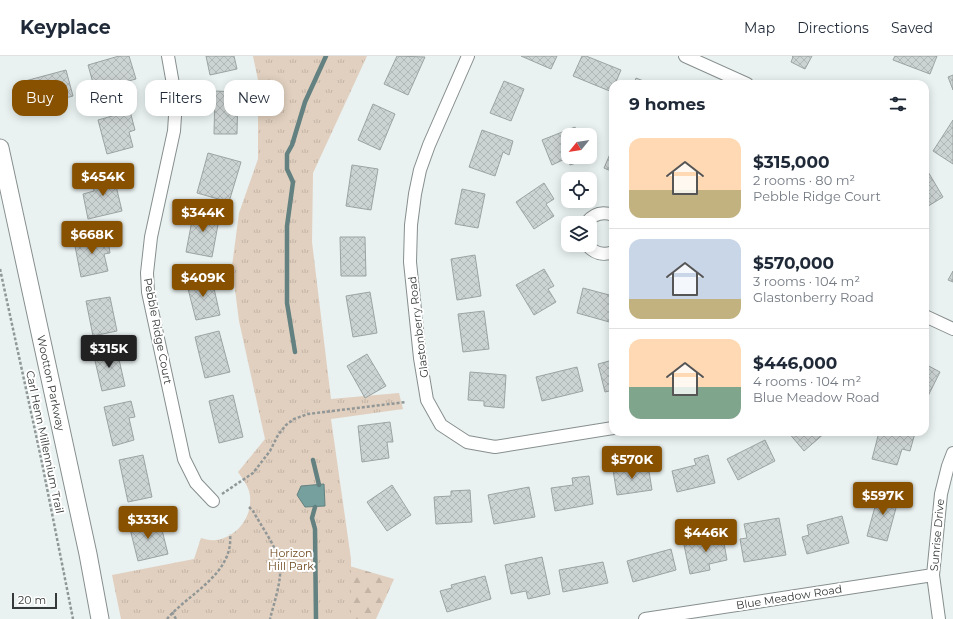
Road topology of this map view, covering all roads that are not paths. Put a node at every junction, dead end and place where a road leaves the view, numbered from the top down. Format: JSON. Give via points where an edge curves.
{"nodes":[{"id":1,"x":168,"y":56,"type":"edge"},
{"id":2,"x":468,"y":56,"type":"edge"},
{"id":3,"x":685,"y":56,"type":"edge"},
{"id":4,"x":738,"y":80,"type":"edge"},
{"id":5,"x":0,"y":148,"type":"edge"},
{"id":6,"x":609,"y":214,"type":"edge"},
{"id":7,"x":594,"y":216,"type":"edge"},
{"id":8,"x":595,"y":252,"type":"edge"},
{"id":9,"x":609,"y":253,"type":"edge"},
{"id":10,"x":929,"y":318,"type":"edge"},
{"id":11,"x":953,"y":329,"type":"edge"},
{"id":12,"x":609,"y":429,"type":"edge"},
{"id":13,"x":953,"y":453,"type":"edge"},
{"id":14,"x":214,"y":501,"type":"road end"},
{"id":15,"x":933,"y":575,"type":"junction"},
{"id":16,"x":100,"y":619,"type":"edge"},
{"id":17,"x":645,"y":619,"type":"edge"},
{"id":18,"x":939,"y":619,"type":"edge"}],
"edges":[{"from":1,"to":14,"type":"street","name":"Pebble Ridge Court","via":[[176,101],[174,131],[151,237],[147,272],[148,292],[184,459],[196,483]]},
{"from":2,"to":12,"type":"street","name":"Glastonberry Road","via":[[420,170],[411,225],[410,262],[427,400],[441,425],[467,442],[488,446]]},
{"from":3,"to":4,"type":"street"},
{"from":5,"to":16,"type":"main road","name":"Wootton Parkway"},
{"from":6,"to":7,"type":"street","via":[[600,213]]},
{"from":8,"to":9,"type":"street"},
{"from":10,"to":11,"type":"street"},
{"from":13,"to":15,"type":"street","name":"Sunrise Drive","via":[[941,494]]},
{"from":15,"to":17,"type":"street","name":"Blue Meadow Road"},
{"from":15,"to":18,"type":"street","name":"Sunrise Drive"}]}
